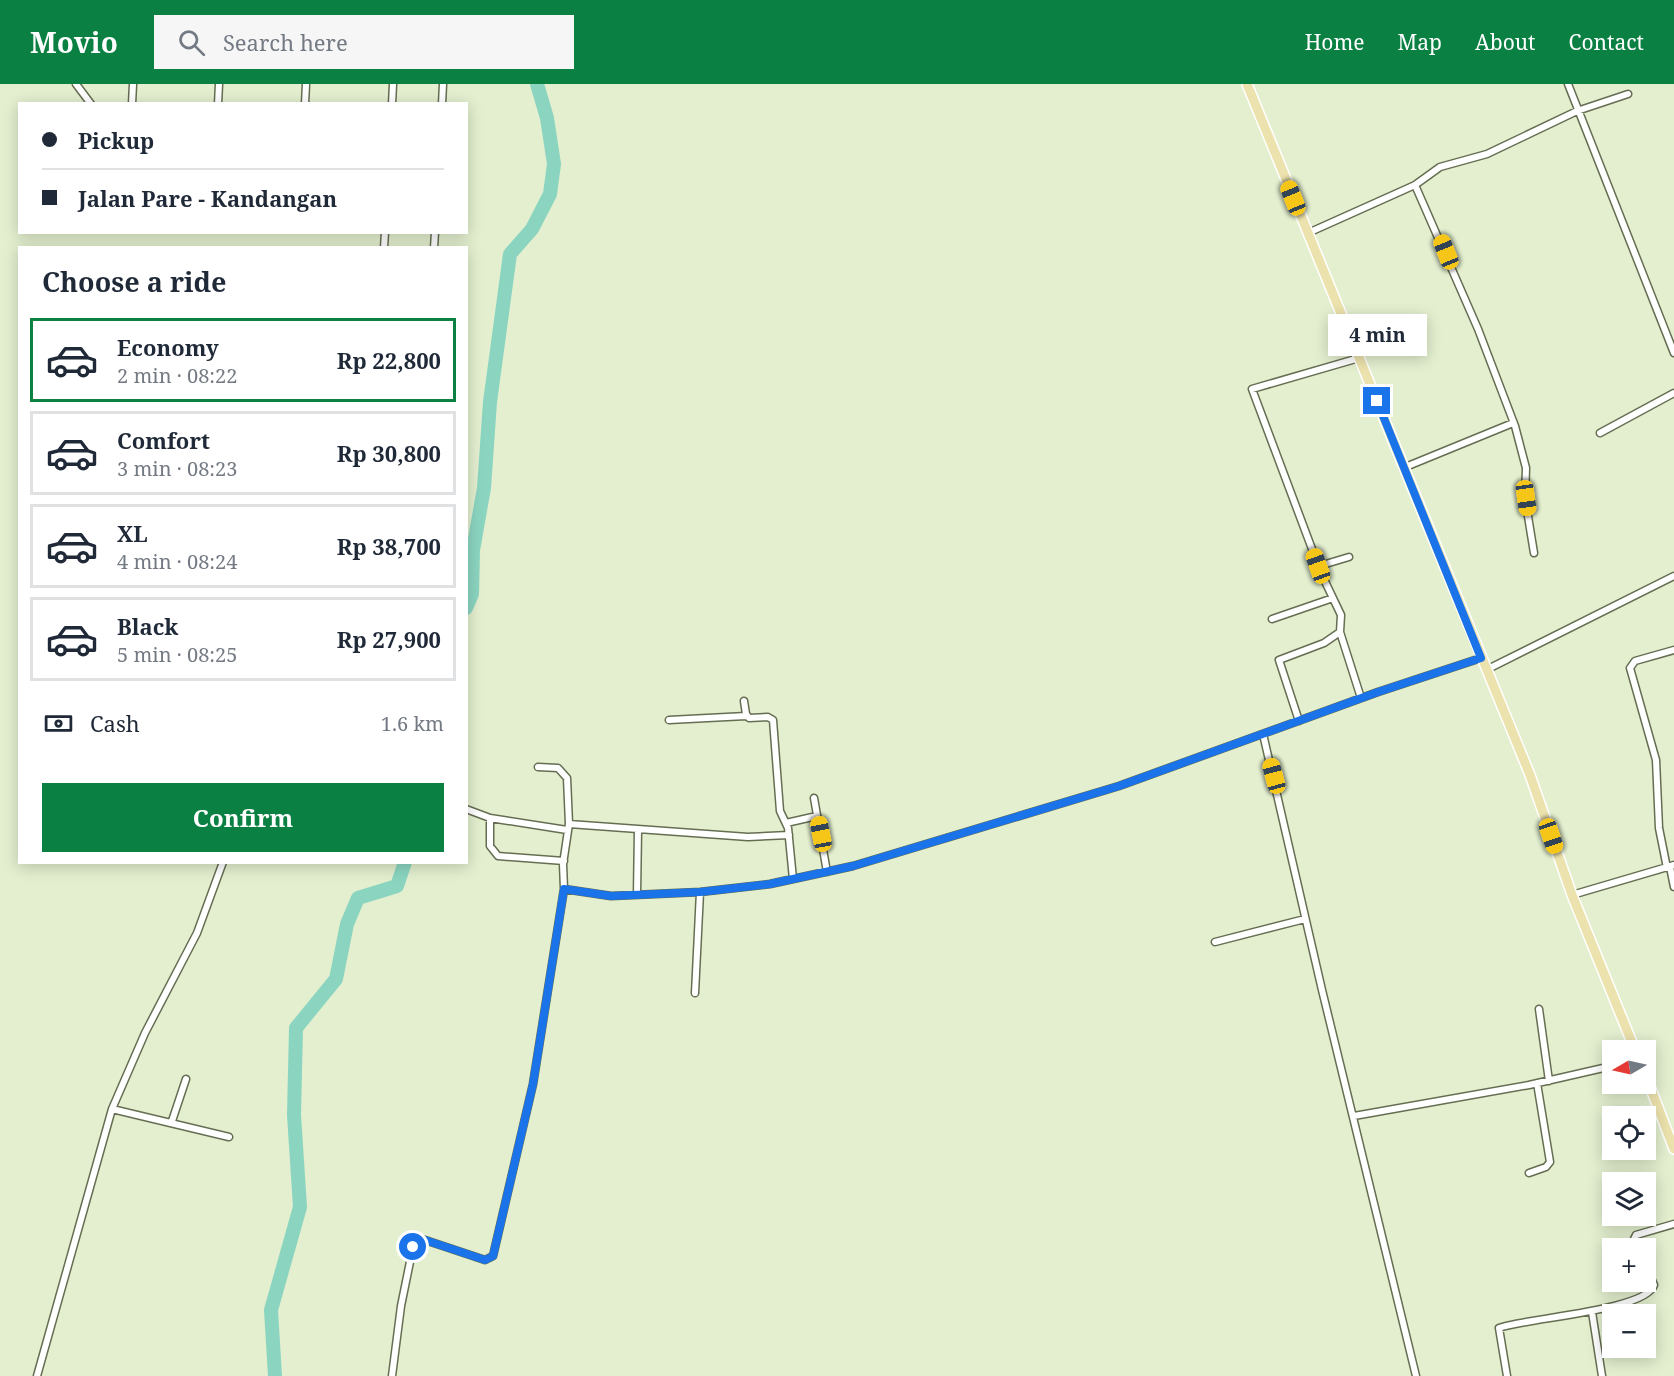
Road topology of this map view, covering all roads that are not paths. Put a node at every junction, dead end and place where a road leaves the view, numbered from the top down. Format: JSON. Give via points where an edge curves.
{"nodes":[{"id":1,"x":76,"y":84,"type":"edge"},
{"id":2,"x":133,"y":84,"type":"edge"},
{"id":3,"x":219,"y":84,"type":"edge"},
{"id":4,"x":306,"y":84,"type":"edge"},
{"id":5,"x":393,"y":84,"type":"edge"},
{"id":6,"x":443,"y":84,"type":"edge"},
{"id":7,"x":1246,"y":84,"type":"edge"},
{"id":8,"x":1568,"y":84,"type":"edge"},
{"id":9,"x":1628,"y":94,"type":"dead end"},
{"id":10,"x":90,"y":102,"type":"edge"},
{"id":11,"x":132,"y":102,"type":"edge"},
{"id":12,"x":218,"y":102,"type":"edge"},
{"id":13,"x":305,"y":102,"type":"edge"},
{"id":14,"x":392,"y":102,"type":"edge"},
{"id":15,"x":442,"y":102,"type":"edge"},
{"id":16,"x":1577,"y":111,"type":"junction"},
{"id":17,"x":1415,"y":185,"type":"junction"},
{"id":18,"x":1308,"y":233,"type":"junction"},
{"id":19,"x":1674,"y":353,"type":"edge"},
{"id":20,"x":1359,"y":358,"type":"junction"},
{"id":21,"x":1674,"y":393,"type":"edge"},
{"id":22,"x":1513,"y":423,"type":"junction"},
{"id":23,"x":1600,"y":433,"type":"dead end"},
{"id":24,"x":1403,"y":468,"type":"junction"},
{"id":25,"x":1534,"y":553,"type":"dead end"},
{"id":26,"x":1349,"y":557,"type":"dead end"},
{"id":27,"x":1318,"y":566,"type":"junction"},
{"id":28,"x":1674,"y":576,"type":"edge"},
{"id":29,"x":1333,"y":598,"type":"junction"},
{"id":30,"x":1272,"y":619,"type":"dead end"},
{"id":31,"x":1340,"y":632,"type":"junction"},
{"id":32,"x":1674,"y":650,"type":"edge"},
{"id":33,"x":1481,"y":658,"type":"junction"},
{"id":34,"x":1486,"y":670,"type":"junction"},
{"id":35,"x":1361,"y":698,"type":"junction"},
{"id":36,"x":744,"y":701,"type":"dead end"},
{"id":37,"x":746,"y":716,"type":"junction"},
{"id":38,"x":669,"y":720,"type":"dead end"},
{"id":39,"x":1299,"y":721,"type":"junction"},
{"id":40,"x":1263,"y":734,"type":"junction"},
{"id":41,"x":538,"y":767,"type":"dead end"},
{"id":42,"x":814,"y":798,"type":"dead end"},
{"id":43,"x":468,"y":810,"type":"edge"},
{"id":44,"x":817,"y":816,"type":"junction"},
{"id":45,"x":490,"y":818,"type":"junction"},
{"id":46,"x":786,"y":823,"type":"junction"},
{"id":47,"x":568,"y":827,"type":"junction"},
{"id":48,"x":638,"y":829,"type":"junction"},
{"id":49,"x":789,"y":835,"type":"junction"},
{"id":50,"x":564,"y":861,"type":"junction"},
{"id":51,"x":222,"y":864,"type":"edge"},
{"id":52,"x":1670,"y":867,"type":"edge"},
{"id":53,"x":827,"y":872,"type":"junction"},
{"id":54,"x":793,"y":879,"type":"junction"},
{"id":55,"x":1674,"y":887,"type":"edge"},
{"id":56,"x":564,"y":889,"type":"junction"},
{"id":57,"x":700,"y":892,"type":"junction"},
{"id":58,"x":637,"y":895,"type":"junction"},
{"id":59,"x":1572,"y":896,"type":"junction"},
{"id":60,"x":1305,"y":919,"type":"junction"},
{"id":61,"x":1215,"y":942,"type":"dead end"},
{"id":62,"x":696,"y":993,"type":"dead end"},
{"id":63,"x":1539,"y":1009,"type":"dead end"},
{"id":64,"x":1631,"y":1040,"type":"edge"},
{"id":65,"x":1602,"y":1068,"type":"edge"},
{"id":66,"x":186,"y":1079,"type":"dead end"},
{"id":67,"x":1549,"y":1081,"type":"junction"},
{"id":68,"x":1538,"y":1083,"type":"junction"},
{"id":69,"x":1653,"y":1094,"type":"edge"},
{"id":70,"x":111,"y":1108,"type":"junction"},
{"id":71,"x":1354,"y":1116,"type":"junction"},
{"id":72,"x":172,"y":1121,"type":"junction"},
{"id":73,"x":229,"y":1137,"type":"dead end"},
{"id":74,"x":1674,"y":1149,"type":"edge"},
{"id":75,"x":1529,"y":1173,"type":"dead end"},
{"id":76,"x":1674,"y":1224,"type":"edge"},
{"id":77,"x":1634,"y":1238,"type":"edge"},
{"id":78,"x":1647,"y":1292,"type":"edge"},
{"id":79,"x":1592,"y":1312,"type":"junction"},
{"id":80,"x":37,"y":1376,"type":"edge"},
{"id":81,"x":392,"y":1376,"type":"edge"},
{"id":82,"x":1416,"y":1376,"type":"edge"},
{"id":83,"x":1507,"y":1376,"type":"edge"},
{"id":84,"x":1602,"y":1376,"type":"edge"}],
"edges":[{"from":1,"to":10,"type":"street"},
{"from":2,"to":11,"type":"street"},
{"from":3,"to":12,"type":"street"},
{"from":4,"to":13,"type":"street"},
{"from":5,"to":14,"type":"street"},
{"from":6,"to":15,"type":"street"},
{"from":7,"to":18,"type":"main road"},
{"from":8,"to":16,"type":"street"},
{"from":9,"to":16,"type":"street"},
{"from":16,"to":17,"type":"street","via":[[1486,154],[1440,167]]},
{"from":16,"to":19,"type":"street"},
{"from":17,"to":18,"type":"street"},
{"from":17,"to":22,"type":"street","via":[[1474,318]]},
{"from":18,"to":20,"type":"main road"},
{"from":20,"to":24,"type":"main road"},
{"from":20,"to":27,"type":"street","via":[[1252,389]]},
{"from":21,"to":23,"type":"street"},
{"from":22,"to":24,"type":"street"},
{"from":22,"to":25,"type":"street","via":[[1526,468]]},
{"from":24,"to":33,"type":"main road"},
{"from":26,"to":27,"type":"street"},
{"from":27,"to":29,"type":"street"},
{"from":28,"to":34,"type":"street"},
{"from":29,"to":30,"type":"street"},
{"from":29,"to":31,"type":"street","via":[[1341,615]]},
{"from":31,"to":35,"type":"street"},
{"from":31,"to":39,"type":"street","via":[[1324,644],[1279,660]]},
{"from":32,"to":52,"type":"street","via":[[1635,661],[1630,668],[1656,760],[1659,828]]},
{"from":33,"to":34,"type":"main road"},
{"from":33,"to":35,"type":"street"},
{"from":34,"to":59,"type":"main road","via":[[1530,775]]},
{"from":35,"to":39,"type":"street"},
{"from":36,"to":37,"type":"street"},
{"from":37,"to":38,"type":"street"},
{"from":37,"to":46,"type":"street","via":[[773,720],[780,811]]},
{"from":39,"to":40,"type":"street"},
{"from":40,"to":53,"type":"street","via":[[1119,786]]},
{"from":40,"to":60,"type":"street"},
{"from":41,"to":47,"type":"street","via":[[558,768],[567,778]]},
{"from":42,"to":44,"type":"street"},
{"from":43,"to":45,"type":"street"},
{"from":44,"to":46,"type":"street"},
{"from":44,"to":53,"type":"street"},
{"from":45,"to":47,"type":"street"},
{"from":45,"to":50,"type":"street","via":[[490,846],[498,856]]},
{"from":46,"to":49,"type":"street"},
{"from":47,"to":48,"type":"street"},
{"from":47,"to":50,"type":"street"},
{"from":48,"to":49,"type":"street","via":[[748,837]]},
{"from":48,"to":58,"type":"street"},
{"from":49,"to":54,"type":"street"},
{"from":50,"to":56,"type":"street"},
{"from":51,"to":70,"type":"street","via":[[197,933]]},
{"from":52,"to":55,"type":"street"},
{"from":52,"to":59,"type":"street"},
{"from":53,"to":54,"type":"street"},
{"from":54,"to":57,"type":"street"},
{"from":56,"to":58,"type":"street","via":[[611,896]]},
{"from":56,"to":81,"type":"street","via":[[533,1084],[493,1256],[485,1260],[417,1240],[401,1306]]},
{"from":57,"to":58,"type":"street"},
{"from":57,"to":62,"type":"street"},
{"from":59,"to":64,"type":"main road"},
{"from":60,"to":61,"type":"street"},
{"from":60,"to":71,"type":"street"},
{"from":63,"to":67,"type":"street"},
{"from":65,"to":67,"type":"street"},
{"from":66,"to":72,"type":"street"},
{"from":67,"to":68,"type":"street"},
{"from":68,"to":71,"type":"street"},
{"from":68,"to":75,"type":"street","via":[[1550,1162]]},
{"from":69,"to":74,"type":"main road"},
{"from":70,"to":72,"type":"street"},
{"from":70,"to":80,"type":"street"},
{"from":71,"to":82,"type":"street"},
{"from":72,"to":73,"type":"street"},
{"from":76,"to":77,"type":"street"},
{"from":78,"to":79,"type":"street"},
{"from":79,"to":83,"type":"street","via":[[1499,1328]]},
{"from":79,"to":84,"type":"street"}]}
